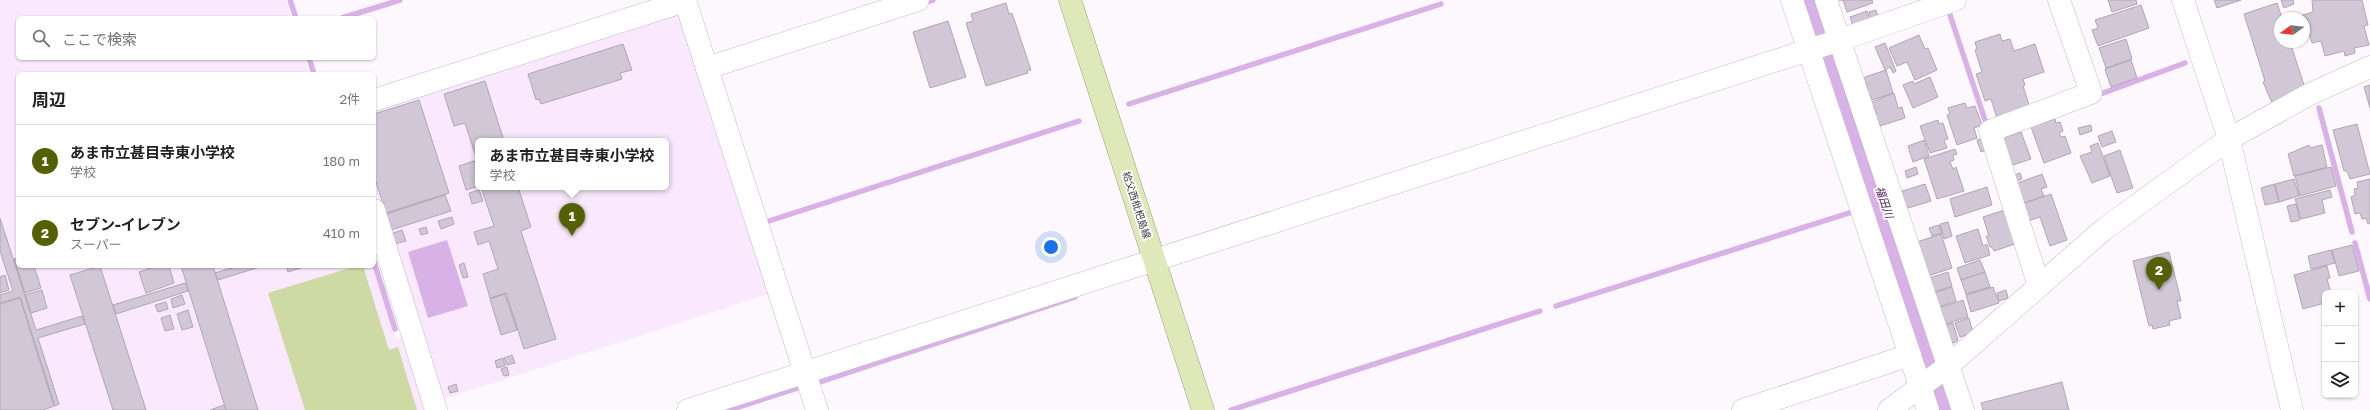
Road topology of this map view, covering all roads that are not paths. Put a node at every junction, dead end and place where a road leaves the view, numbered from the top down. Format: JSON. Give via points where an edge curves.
{"nodes":[{"id":1,"x":685,"y":0,"type":"edge"},
{"id":2,"x":918,"y":0,"type":"edge"},
{"id":3,"x":1070,"y":0,"type":"edge"},
{"id":4,"x":1792,"y":0,"type":"edge"},
{"id":5,"x":1826,"y":0,"type":"edge"},
{"id":6,"x":1955,"y":0,"type":"edge"},
{"id":7,"x":2059,"y":0,"type":"edge"},
{"id":8,"x":2183,"y":0,"type":"edge"},
{"id":9,"x":1840,"y":40,"type":"junction"},
{"id":10,"x":1810,"y":49,"type":"junction"},
{"id":11,"x":2370,"y":67,"type":"edge"},
{"id":12,"x":707,"y":68,"type":"junction"},
{"id":13,"x":376,"y":99,"type":"edge"},
{"id":14,"x":2230,"y":139,"type":"junction"},
{"id":15,"x":376,"y":216,"type":"edge"},
{"id":16,"x":1155,"y":260,"type":"junction"},
{"id":17,"x":2038,"y":286,"type":"junction"},
{"id":18,"x":1910,"y":355,"type":"junction"},
{"id":19,"x":1948,"y":366,"type":"junction"},
{"id":20,"x":804,"y":372,"type":"junction"},
{"id":21,"x":1923,"y":384,"type":"junction"},
{"id":22,"x":436,"y":410,"type":"edge"},
{"id":23,"x":688,"y":410,"type":"edge"},
{"id":24,"x":817,"y":410,"type":"edge"},
{"id":25,"x":1203,"y":410,"type":"edge"},
{"id":26,"x":1743,"y":410,"type":"edge"},
{"id":27,"x":1889,"y":410,"type":"edge"},
{"id":28,"x":1928,"y":410,"type":"edge"},
{"id":29,"x":1963,"y":410,"type":"edge"},
{"id":30,"x":2292,"y":410,"type":"edge"}],
"edges":[{"from":1,"to":12,"type":"street"},
{"from":1,"to":13,"type":"street"},
{"from":2,"to":12,"type":"street"},
{"from":3,"to":16,"type":"main road","name":"給父西枇杷島線"},
{"from":4,"to":10,"type":"street"},
{"from":5,"to":9,"type":"street"},
{"from":6,"to":9,"type":"street"},
{"from":7,"to":17,"type":"street","via":[[2091,93],[1990,131]]},
{"from":8,"to":14,"type":"street"},
{"from":9,"to":10,"type":"street"},
{"from":9,"to":19,"type":"street"},
{"from":10,"to":16,"type":"street"},
{"from":10,"to":18,"type":"street"},
{"from":11,"to":14,"type":"street","via":[[2310,94]]},
{"from":12,"to":20,"type":"street"},
{"from":14,"to":17,"type":"street","via":[[2103,230]]},
{"from":14,"to":30,"type":"street"},
{"from":15,"to":22,"type":"street"},
{"from":16,"to":20,"type":"street"},
{"from":16,"to":25,"type":"main road","name":"給父西枇杷島線"},
{"from":17,"to":19,"type":"street"},
{"from":18,"to":21,"type":"street"},
{"from":18,"to":26,"type":"street"},
{"from":19,"to":21,"type":"street"},
{"from":19,"to":29,"type":"street"},
{"from":20,"to":23,"type":"street"},
{"from":20,"to":24,"type":"street"},
{"from":21,"to":27,"type":"street"},
{"from":21,"to":28,"type":"street"}]}
